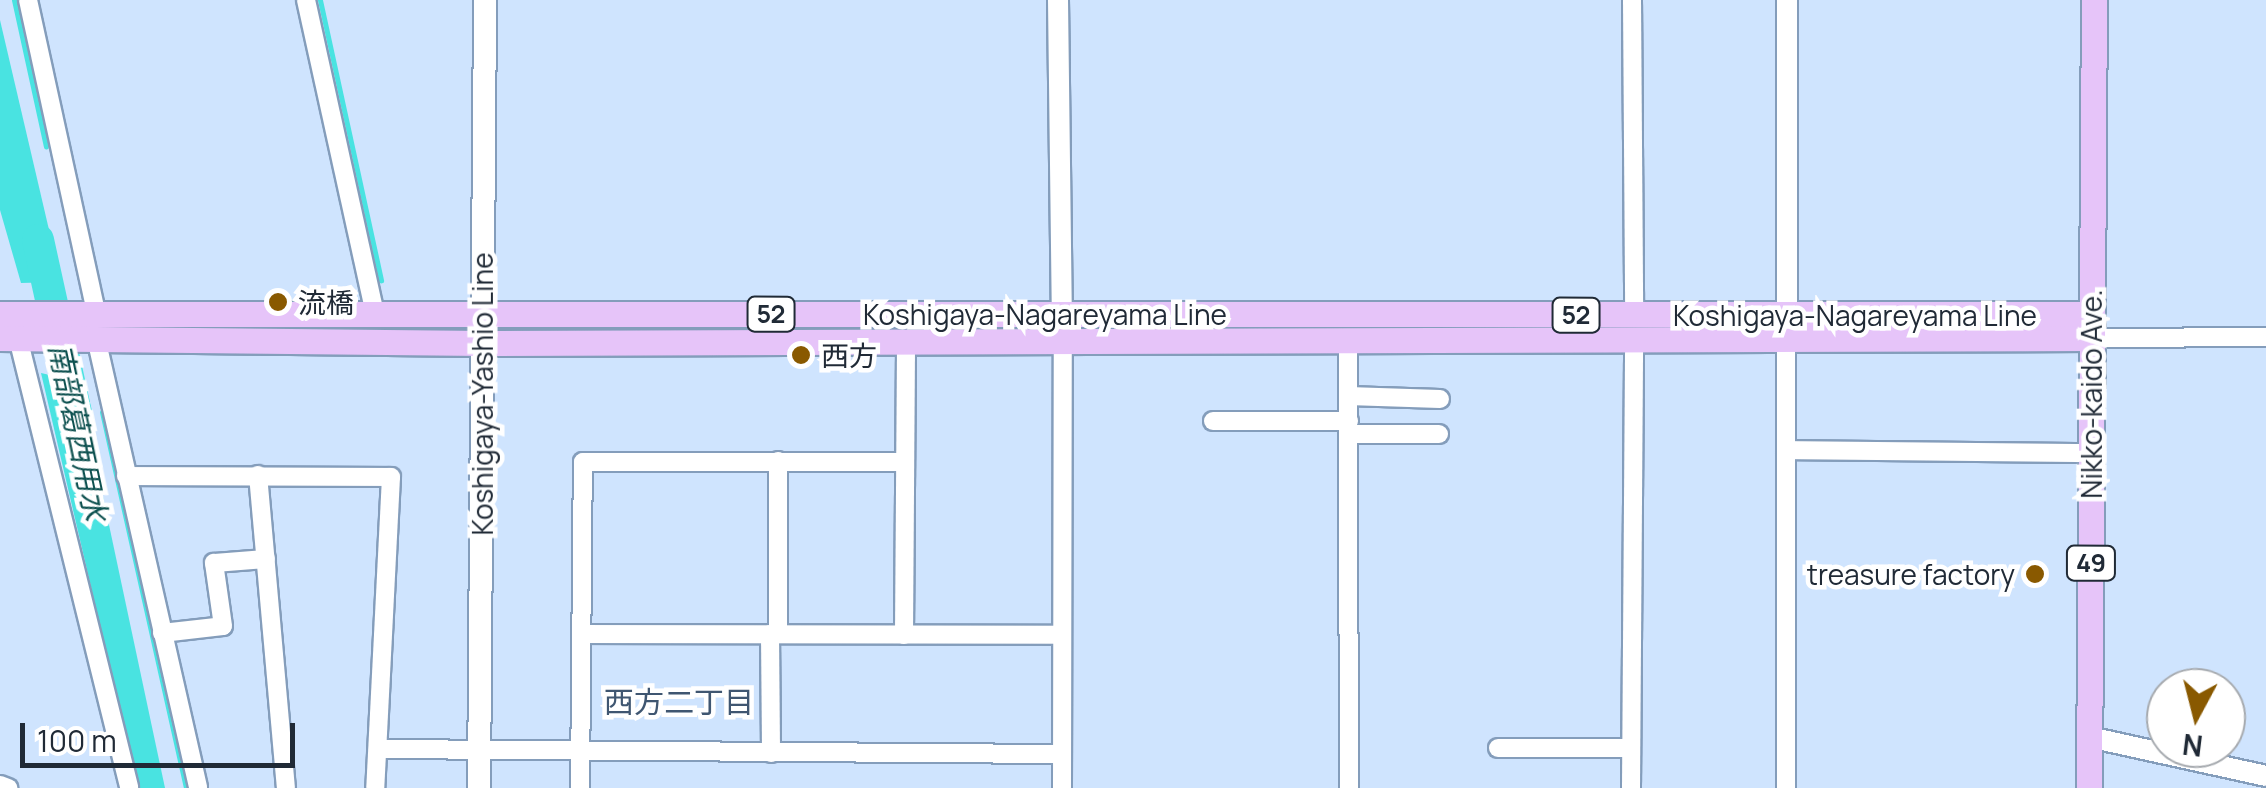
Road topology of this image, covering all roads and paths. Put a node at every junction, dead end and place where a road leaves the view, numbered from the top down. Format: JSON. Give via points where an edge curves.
{"nodes":[{"id":1,"x":28,"y":0,"type":"edge"},
{"id":2,"x":306,"y":0,"type":"edge"},
{"id":3,"x":484,"y":0,"type":"edge"},
{"id":4,"x":1058,"y":0,"type":"edge"},
{"id":5,"x":1632,"y":0,"type":"edge"},
{"id":6,"x":1788,"y":0,"type":"edge"},
{"id":7,"x":2094,"y":0,"type":"edge"},
{"id":8,"x":482,"y":312,"type":"junction"},
{"id":9,"x":376,"y":313,"type":"junction"},
{"id":10,"x":0,"y":314,"type":"edge"},
{"id":11,"x":95,"y":326,"type":"junction"},
{"id":12,"x":2090,"y":326,"type":"junction"},
{"id":13,"x":1062,"y":328,"type":"junction"},
{"id":14,"x":1634,"y":328,"type":"junction"},
{"id":15,"x":1786,"y":328,"type":"junction"},
{"id":16,"x":2266,"y":337,"type":"edge"},
{"id":17,"x":12,"y":338,"type":"edge"},
{"id":18,"x":1348,"y":340,"type":"junction"},
{"id":19,"x":906,"y":341,"type":"junction"},
{"id":20,"x":482,"y":343,"type":"junction"},
{"id":21,"x":1348,"y":396,"type":"junction"},
{"id":22,"x":1440,"y":399,"type":"dead end"},
{"id":23,"x":1213,"y":421,"type":"dead end"},
{"id":24,"x":1349,"y":427,"type":"junction"},
{"id":25,"x":1439,"y":434,"type":"dead end"},
{"id":26,"x":1786,"y":450,"type":"junction"},
{"id":27,"x":2092,"y":453,"type":"junction"},
{"id":28,"x":778,"y":461,"type":"junction"},
{"id":29,"x":905,"y":462,"type":"junction"},
{"id":30,"x":258,"y":475,"type":"junction"},
{"id":31,"x":126,"y":476,"type":"junction"},
{"id":32,"x":266,"y":559,"type":"junction"},
{"id":33,"x":162,"y":632,"type":"junction"},
{"id":34,"x":583,"y":634,"type":"junction"},
{"id":35,"x":774,"y":634,"type":"junction"},
{"id":36,"x":904,"y":634,"type":"junction"},
{"id":37,"x":1062,"y":635,"type":"junction"},
{"id":38,"x":2089,"y":737,"type":"junction"},
{"id":39,"x":1498,"y":748,"type":"dead end"},
{"id":40,"x":1630,"y":748,"type":"junction"},
{"id":41,"x":378,"y":749,"type":"junction"},
{"id":42,"x":480,"y":754,"type":"junction"},
{"id":43,"x":582,"y":754,"type":"junction"},
{"id":44,"x":770,"y":754,"type":"junction"},
{"id":45,"x":1061,"y":754,"type":"junction"},
{"id":46,"x":2266,"y":776,"type":"edge"},
{"id":47,"x":2236,"y":778,"type":"edge"},
{"id":48,"x":0,"y":784,"type":"edge"},
{"id":49,"x":8,"y":788,"type":"edge"},
{"id":50,"x":130,"y":788,"type":"edge"},
{"id":51,"x":198,"y":788,"type":"edge"},
{"id":52,"x":286,"y":788,"type":"edge"},
{"id":53,"x":376,"y":788,"type":"edge"},
{"id":54,"x":479,"y":788,"type":"edge"},
{"id":55,"x":580,"y":788,"type":"edge"},
{"id":56,"x":1062,"y":788,"type":"edge"},
{"id":57,"x":1349,"y":788,"type":"edge"},
{"id":58,"x":1631,"y":788,"type":"edge"},
{"id":59,"x":1786,"y":788,"type":"edge"},
{"id":60,"x":2089,"y":788,"type":"edge"}],
"edges":[{"from":1,"to":11,"type":"street"},
{"from":2,"to":9,"type":"street"},
{"from":3,"to":8,"type":"main road","name":"Koshigaya-Yashio Line"},
{"from":4,"to":13,"type":"street"},
{"from":5,"to":14,"type":"street"},
{"from":6,"to":15,"type":"street"},
{"from":7,"to":12,"type":"main road","name":"Nikko-kaido Ave.","number":"49"},
{"from":8,"to":9,"type":"main road","name":"Koshigaya-Nagareyama Line","number":"52"},
{"from":8,"to":13,"type":"main road","name":"Koshigaya-Nagareyama Line","number":"52"},
{"from":8,"to":20,"type":"main road","name":"Koshigaya-Yashio Line"},
{"from":9,"to":11,"type":"main road","name":"Koshigaya-Nagareyama Line","number":"52"},
{"from":10,"to":11,"type":"main road","name":"Koshigaya-Nagareyama Line","number":"52"},
{"from":10,"to":17,"type":"street"},
{"from":11,"to":17,"type":"main road","name":"Koshigaya-Nagareyama Line","number":"52"},
{"from":11,"to":20,"type":"main road","name":"Koshigaya-Nagareyama Line","number":"52"},
{"from":11,"to":31,"type":"street"},
{"from":12,"to":15,"type":"main road","name":"Koshigaya-Nagareyama Line","number":"52"},
{"from":12,"to":16,"type":"street"},
{"from":12,"to":27,"type":"main road","name":"Nikko-kaido Ave.","number":"49"},
{"from":13,"to":14,"type":"main road","name":"Koshigaya-Nagareyama Line","number":"52"},
{"from":13,"to":18,"type":"main road","name":"Koshigaya-Nagareyama Line","number":"52"},
{"from":13,"to":19,"type":"main road","name":"Koshigaya-Nagareyama Line","number":"52"},
{"from":13,"to":37,"type":"street"},
{"from":14,"to":15,"type":"main road","name":"Koshigaya-Nagareyama Line","number":"52"},
{"from":14,"to":18,"type":"main road","name":"Koshigaya-Nagareyama Line","number":"52"},
{"from":14,"to":40,"type":"street"},
{"from":15,"to":26,"type":"street"},
{"from":17,"to":50,"type":"street"},
{"from":18,"to":21,"type":"street"},
{"from":19,"to":20,"type":"main road","name":"Koshigaya-Nagareyama Line","number":"52"},
{"from":19,"to":29,"type":"street"},
{"from":20,"to":42,"type":"main road","name":"Koshigaya-Yashio Line"},
{"from":21,"to":22,"type":"street"},
{"from":21,"to":24,"type":"street"},
{"from":23,"to":24,"type":"street"},
{"from":24,"to":25,"type":"street"},
{"from":24,"to":57,"type":"street"},
{"from":26,"to":27,"type":"street"},
{"from":26,"to":59,"type":"street"},
{"from":27,"to":38,"type":"main road","name":"Nikko-kaido Ave.","number":"49"},
{"from":28,"to":29,"type":"street"},
{"from":28,"to":34,"type":"street","via":[[583,462]]},
{"from":28,"to":35,"type":"street"},
{"from":29,"to":36,"type":"street"},
{"from":30,"to":31,"type":"street"},
{"from":30,"to":32,"type":"street"},
{"from":30,"to":41,"type":"street","via":[[391,477]]},
{"from":31,"to":33,"type":"street"},
{"from":32,"to":33,"type":"street","via":[[214,563],[223,626]]},
{"from":32,"to":52,"type":"street"},
{"from":33,"to":51,"type":"street"},
{"from":34,"to":35,"type":"street"},
{"from":34,"to":43,"type":"street"},
{"from":35,"to":36,"type":"street"},
{"from":35,"to":44,"type":"street"},
{"from":36,"to":37,"type":"street"},
{"from":37,"to":45,"type":"street"},
{"from":38,"to":47,"type":"street"},
{"from":38,"to":60,"type":"main road","name":"Nikko-kaido Ave.","number":"49"},
{"from":39,"to":40,"type":"street"},
{"from":40,"to":58,"type":"street"},
{"from":41,"to":42,"type":"street"},
{"from":41,"to":53,"type":"street"},
{"from":42,"to":43,"type":"street"},
{"from":42,"to":54,"type":"main road","name":"Koshigaya-Yashio Line"},
{"from":43,"to":44,"type":"street"},
{"from":43,"to":55,"type":"street"},
{"from":44,"to":45,"type":"street"},
{"from":45,"to":56,"type":"street"},
{"from":46,"to":47,"type":"street"},
{"from":48,"to":49,"type":"street"}]}
